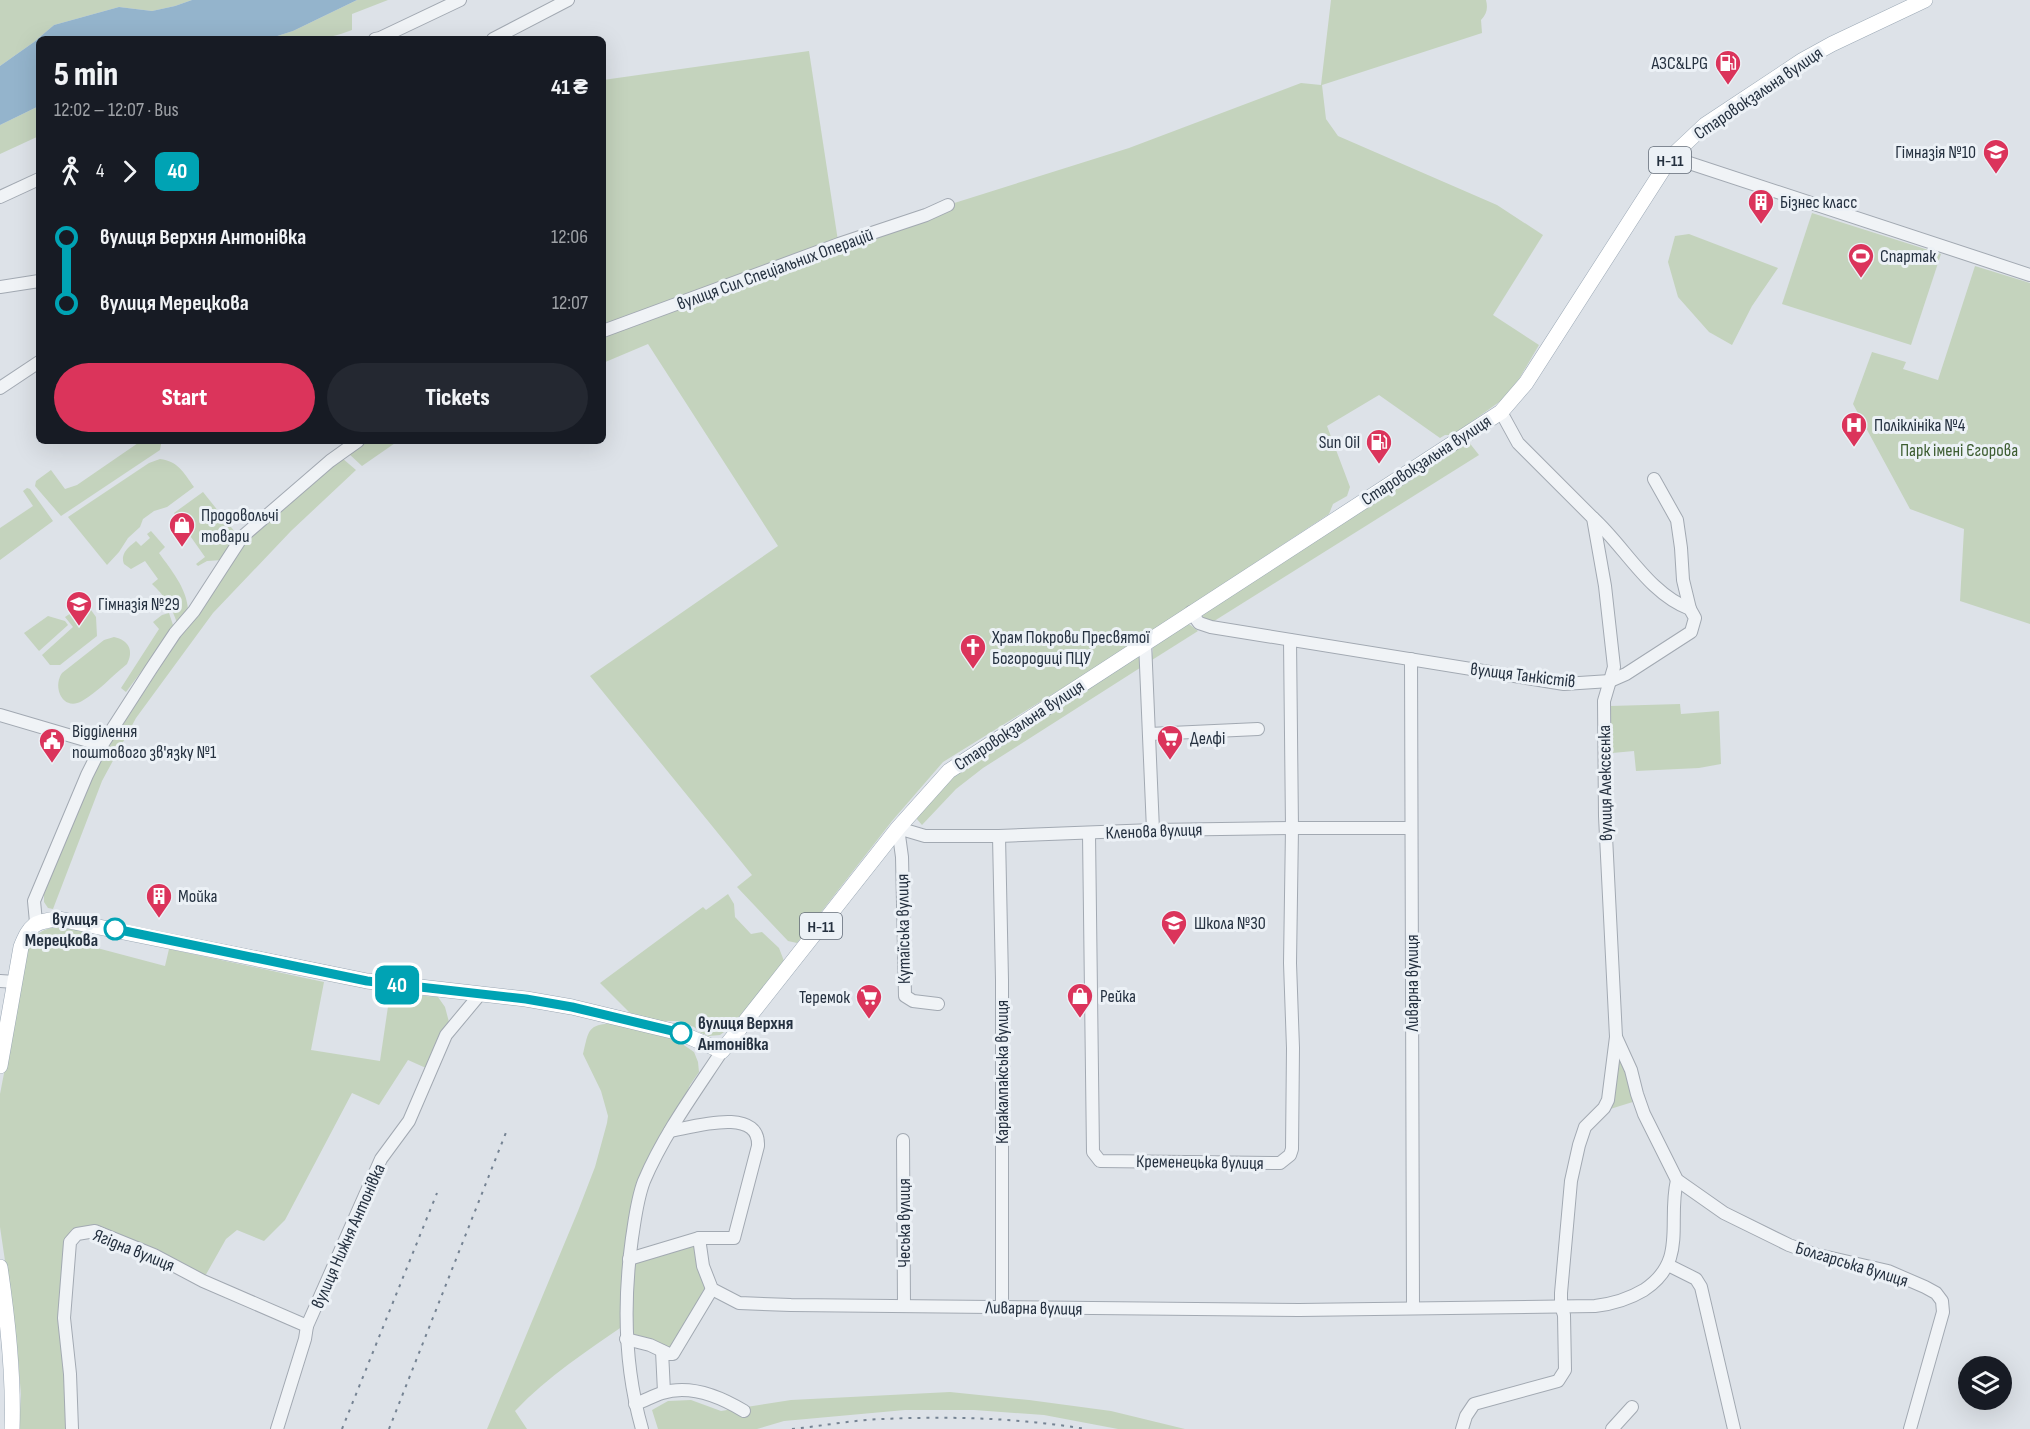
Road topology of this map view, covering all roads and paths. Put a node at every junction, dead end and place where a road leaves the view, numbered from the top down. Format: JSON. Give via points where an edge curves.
{"nodes":[{"id":1,"x":460,"y":0,"type":"edge"},
{"id":2,"x":568,"y":0,"type":"edge"},
{"id":3,"x":1925,"y":0,"type":"edge"},
{"id":4,"x":384,"y":36,"type":"edge"},
{"id":5,"x":499,"y":36,"type":"edge"},
{"id":6,"x":1671,"y":157,"type":"junction"},
{"id":7,"x":36,"y":180,"type":"edge"},
{"id":8,"x":0,"y":197,"type":"edge"},
{"id":9,"x":948,"y":205,"type":"dead end"},
{"id":10,"x":2030,"y":275,"type":"edge"},
{"id":11,"x":36,"y":281,"type":"edge"},
{"id":12,"x":0,"y":287,"type":"edge"},
{"id":13,"x":606,"y":331,"type":"edge"},
{"id":14,"x":36,"y":364,"type":"edge"},
{"id":15,"x":0,"y":388,"type":"edge"},
{"id":16,"x":1500,"y":412,"type":"junction"},
{"id":17,"x":354,"y":444,"type":"edge"},
{"id":18,"x":1654,"y":479,"type":"dead end"},
{"id":19,"x":1593,"y":518,"type":"junction"},
{"id":20,"x":1690,"y":609,"type":"junction"},
{"id":21,"x":1191,"y":612,"type":"junction"},
{"id":22,"x":1290,"y":640,"type":"junction"},
{"id":23,"x":1145,"y":642,"type":"junction"},
{"id":24,"x":1411,"y":659,"type":"junction"},
{"id":25,"x":1610,"y":681,"type":"junction"},
{"id":26,"x":0,"y":715,"type":"edge"},
{"id":27,"x":1258,"y":729,"type":"dead end"},
{"id":28,"x":1149,"y":734,"type":"junction"},
{"id":29,"x":102,"y":745,"type":"junction"},
{"id":30,"x":898,"y":828,"type":"junction"},
{"id":31,"x":1292,"y":828,"type":"junction"},
{"id":32,"x":1411,"y":828,"type":"junction"},
{"id":33,"x":1153,"y":830,"type":"junction"},
{"id":34,"x":1089,"y":834,"type":"junction"},
{"id":35,"x":999,"y":836,"type":"junction"},
{"id":36,"x":36,"y":922,"type":"junction"},
{"id":37,"x":7,"y":981,"type":"edge"},
{"id":38,"x":481,"y":993,"type":"junction"},
{"id":39,"x":938,"y":1004,"type":"dead end"},
{"id":40,"x":1616,"y":1037,"type":"junction"},
{"id":41,"x":722,"y":1051,"type":"junction"},
{"id":42,"x":0,"y":1066,"type":"edge"},
{"id":43,"x":670,"y":1131,"type":"junction"},
{"id":44,"x":903,"y":1140,"type":"dead end"},
{"id":45,"x":1677,"y":1180,"type":"junction"},
{"id":46,"x":699,"y":1238,"type":"junction"},
{"id":47,"x":629,"y":1259,"type":"junction"},
{"id":48,"x":1668,"y":1265,"type":"junction"},
{"id":49,"x":0,"y":1267,"type":"edge"},
{"id":50,"x":712,"y":1289,"type":"junction"},
{"id":51,"x":904,"y":1306,"type":"junction"},
{"id":52,"x":1561,"y":1306,"type":"junction"},
{"id":53,"x":1002,"y":1307,"type":"junction"},
{"id":54,"x":1413,"y":1308,"type":"junction"},
{"id":55,"x":306,"y":1326,"type":"junction"},
{"id":56,"x":626,"y":1339,"type":"junction"},
{"id":57,"x":662,"y":1351,"type":"junction"},
{"id":58,"x":664,"y":1392,"type":"junction"},
{"id":59,"x":635,"y":1404,"type":"junction"},
{"id":60,"x":1728,"y":1406,"type":"junction"},
{"id":61,"x":1632,"y":1407,"type":"dead end"},
{"id":62,"x":744,"y":1411,"type":"dead end"},
{"id":63,"x":12,"y":1429,"type":"edge"},
{"id":64,"x":72,"y":1429,"type":"edge"},
{"id":65,"x":276,"y":1429,"type":"edge"},
{"id":66,"x":642,"y":1429,"type":"edge"},
{"id":67,"x":1462,"y":1429,"type":"edge"},
{"id":68,"x":1612,"y":1429,"type":"edge"},
{"id":69,"x":1724,"y":1429,"type":"edge"},
{"id":70,"x":1734,"y":1429,"type":"edge"},
{"id":71,"x":1910,"y":1429,"type":"edge"}],
"edges":[{"from":1,"to":4,"type":"street"},
{"from":2,"to":5,"type":"street"},
{"from":3,"to":6,"type":"main road","name":"Старовокзальна вулиця","number":"Н-11","via":[[1793,66],[1705,125]]},
{"from":6,"to":10,"type":"street"},
{"from":6,"to":16,"type":"main road","name":"Старовокзальна вулиця","number":"Н-11","via":[[1526,383]]},
{"from":7,"to":8,"type":"street"},
{"from":9,"to":13,"type":"street","name":"вулиця Сил Спеціальних Операцій"},
{"from":11,"to":12,"type":"street"},
{"from":14,"to":15,"type":"street"},
{"from":16,"to":19,"type":"street","via":[[1518,443]]},
{"from":16,"to":21,"type":"main road","name":"Старовокзальна вулиця","number":"Н-11"},
{"from":17,"to":29,"type":"street","via":[[242,537]]},
{"from":18,"to":20,"type":"street","via":[[1677,520]]},
{"from":19,"to":20,"type":"street","via":[[1661,594]]},
{"from":19,"to":25,"type":"street","name":"вулиця Алексєєнка","via":[[1613,648]]},
{"from":20,"to":25,"type":"street","name":"вулиця Танкістів","via":[[1695,618],[1691,632]]},
{"from":21,"to":22,"type":"street","name":"вулиця Танкістів","via":[[1199,623],[1211,627]]},
{"from":21,"to":23,"type":"main road","name":"Старовокзальна вулиця","number":"Н-11"},
{"from":22,"to":24,"type":"street","name":"вулиця Танкістів"},
{"from":22,"to":31,"type":"street","name":"Кременецька вулиця"},
{"from":23,"to":28,"type":"street"},
{"from":23,"to":30,"type":"main road","name":"Старовокзальна вулиця","number":"Н-11","via":[[949,771]]},
{"from":24,"to":25,"type":"street","name":"вулиця Танкістів","via":[[1564,684]]},
{"from":24,"to":32,"type":"street","name":"Ливарна вулиця"},
{"from":25,"to":40,"type":"street","name":"вулиця Алексєєнка","via":[[1604,701],[1605,816]]},
{"from":26,"to":29,"type":"street"},
{"from":27,"to":28,"type":"street"},
{"from":28,"to":33,"type":"street"},
{"from":29,"to":36,"type":"street","via":[[34,901]]},
{"from":30,"to":35,"type":"street","name":"Кленова вулиця","via":[[925,836]]},
{"from":30,"to":39,"type":"street","name":"Кутаїська вулиця","via":[[905,996]]},
{"from":30,"to":41,"type":"main road","name":"Старовокзальна вулиця","number":"Н-11"},
{"from":31,"to":32,"type":"street","name":"Кленова вулиця"},
{"from":31,"to":33,"type":"street","name":"Кленова вулиця"},
{"from":31,"to":34,"type":"street","name":"Кременецька вулиця","via":[[1293,1149],[1280,1163],[1100,1161],[1093,1152]]},
{"from":32,"to":54,"type":"street","name":"Ливарна вулиця"},
{"from":33,"to":34,"type":"street","name":"Кленова вулиця"},
{"from":34,"to":35,"type":"street","name":"Кленова вулиця"},
{"from":35,"to":53,"type":"street","name":"Каракалпакська вулиця"},
{"from":36,"to":37,"type":"main road"},
{"from":36,"to":38,"type":"main road","via":[[75,921],[367,981]]},
{"from":37,"to":42,"type":"main road"},
{"from":38,"to":41,"type":"main road","via":[[643,1023]]},
{"from":38,"to":55,"type":"street","name":"вулиця Нижня Антонівка","via":[[446,1035],[409,1121],[381,1158]]},
{"from":40,"to":45,"type":"street","name":"вулиця Алексєєнка","via":[[1644,1114]]},
{"from":40,"to":52,"type":"street","via":[[1608,1100],[1585,1127],[1573,1172]]},
{"from":41,"to":43,"type":"street"},
{"from":43,"to":46,"type":"street","via":[[739,1122],[751,1126],[758,1137],[734,1238]]},
{"from":43,"to":47,"type":"street","via":[[637,1204]]},
{"from":44,"to":51,"type":"street","name":"Чеська вулиця"},
{"from":45,"to":48,"type":"street"},
{"from":45,"to":71,"type":"street","name":"Болгарська вулиця","via":[[1725,1213],[1789,1245],[1888,1271],[1936,1293],[1943,1312]]},
{"from":46,"to":47,"type":"street"},
{"from":46,"to":50,"type":"street","via":[[703,1266]]},
{"from":47,"to":56,"type":"street"},
{"from":48,"to":52,"type":"street","name":"Ливарна вулиця","via":[[1656,1281],[1623,1300],[1604,1305]]},
{"from":48,"to":60,"type":"street","via":[[1699,1282]]},
{"from":49,"to":63,"type":"main road","via":[[9,1336]]},
{"from":50,"to":51,"type":"street","name":"Ливарна вулиця","via":[[739,1303]]},
{"from":50,"to":57,"type":"street","via":[[677,1350],[673,1354]]},
{"from":51,"to":53,"type":"street","name":"Ливарна вулиця"},
{"from":52,"to":54,"type":"street","name":"Ливарна вулиця"},
{"from":52,"to":67,"type":"street","via":[[1565,1370],[1558,1381],[1474,1404]]},
{"from":53,"to":54,"type":"street","name":"Ливарна вулиця"},
{"from":55,"to":64,"type":"street","name":"Ягідна вулиця","via":[[101,1233],[88,1230],[77,1234],[70,1242],[63,1317]]},
{"from":55,"to":65,"type":"street","name":"вулиця Нижня Антонівка"},
{"from":56,"to":57,"type":"street"},
{"from":56,"to":59,"type":"street"},
{"from":57,"to":58,"type":"street"},
{"from":58,"to":59,"type":"street"},
{"from":58,"to":62,"type":"street","via":[[691,1391],[724,1399]]},
{"from":59,"to":66,"type":"street"},
{"from":60,"to":69,"type":"street"},
{"from":60,"to":70,"type":"street"},
{"from":61,"to":68,"type":"street"}]}
